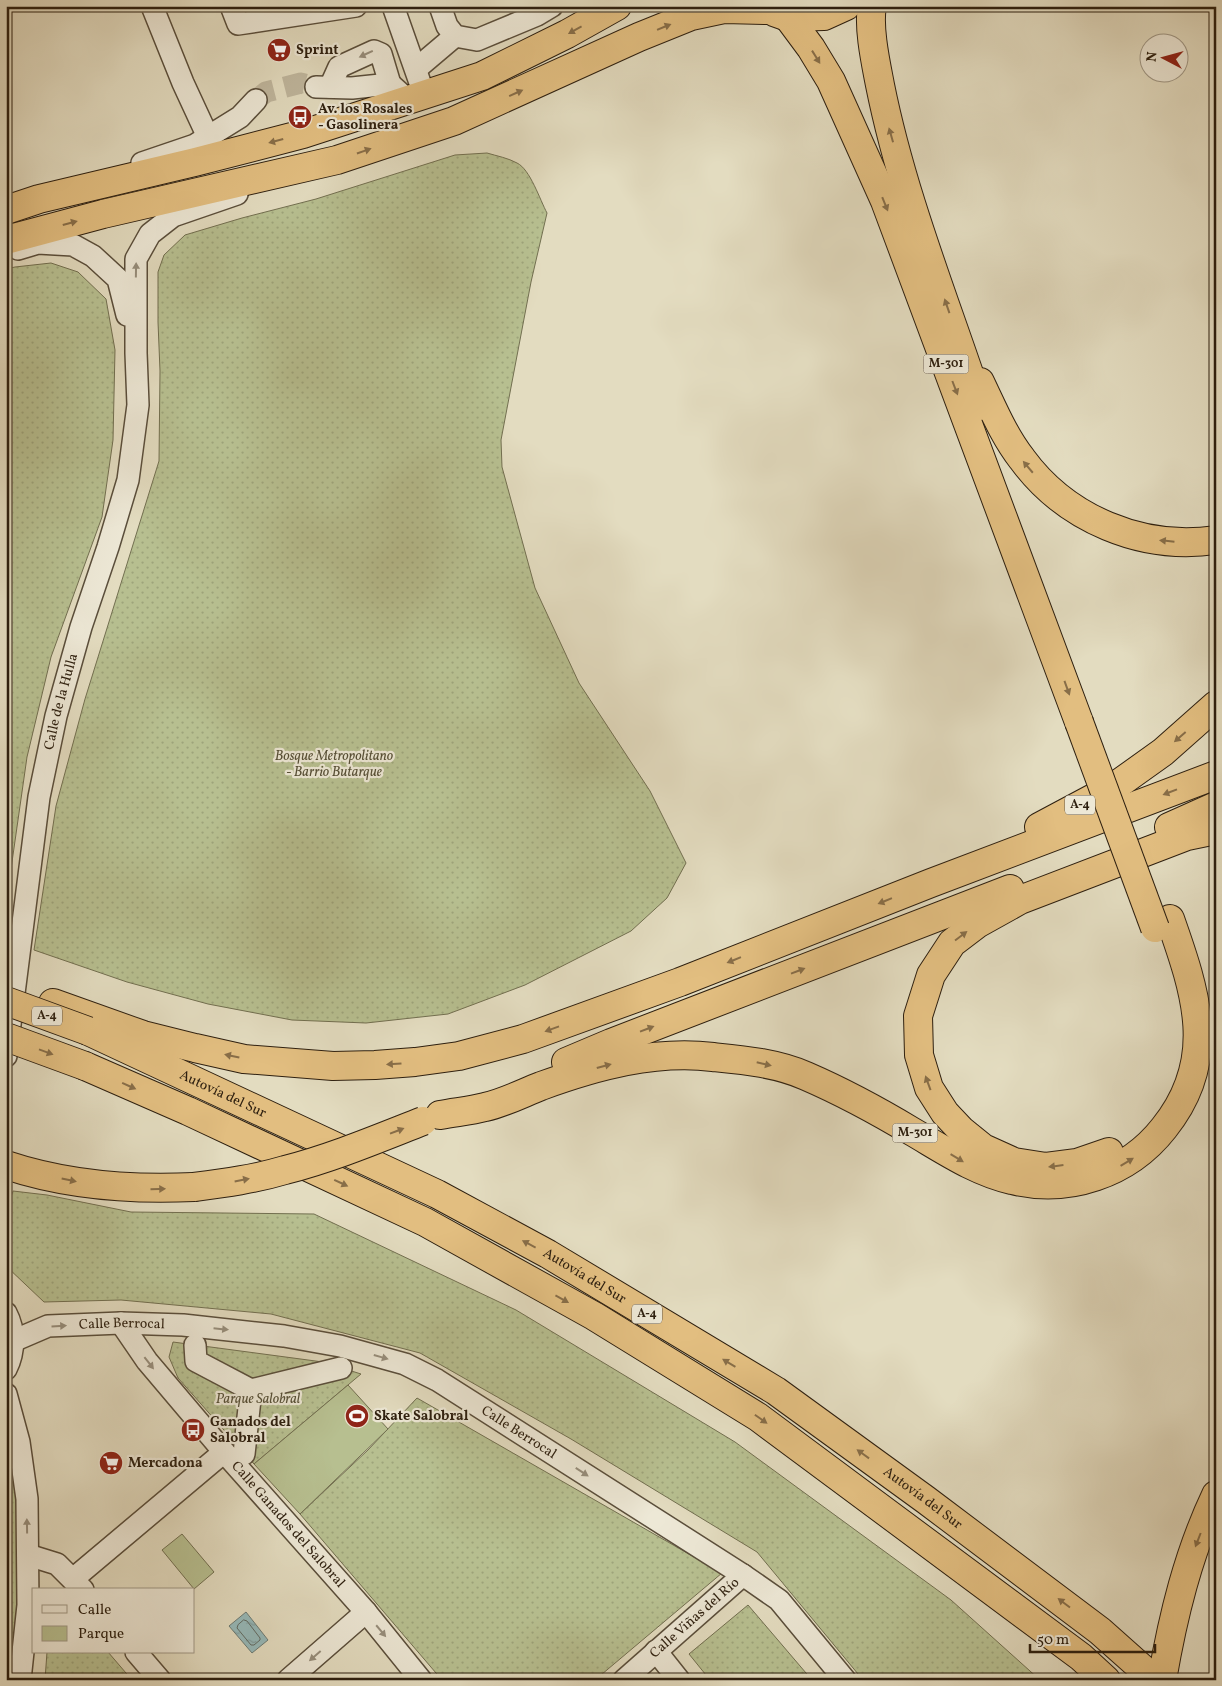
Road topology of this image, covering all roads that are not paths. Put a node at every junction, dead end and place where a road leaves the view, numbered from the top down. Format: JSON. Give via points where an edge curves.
{"nodes":[{"id":1,"x":152,"y":6,"type":"edge"},
{"id":2,"x":231,"y":6,"type":"edge"},
{"id":3,"x":356,"y":6,"type":"edge"},
{"id":4,"x":393,"y":6,"type":"edge"},
{"id":5,"x":440,"y":6,"type":"edge"},
{"id":6,"x":552,"y":6,"type":"edge"},
{"id":7,"x":617,"y":6,"type":"edge"},
{"id":8,"x":846,"y":6,"type":"edge"},
{"id":9,"x":872,"y":6,"type":"edge"},
{"id":10,"x":772,"y":11,"type":"edge"},
{"id":11,"x":455,"y":36,"type":"junction"},
{"id":12,"x":409,"y":87,"type":"junction"},
{"id":13,"x":256,"y":100,"type":"tunnel mouth"},
{"id":14,"x":208,"y":137,"type":"junction"},
{"id":15,"x":337,"y":160,"type":"junction"},
{"id":16,"x":38,"y":199,"type":"junction"},
{"id":17,"x":6,"y":210,"type":"edge"},
{"id":18,"x":6,"y":240,"type":"edge"},
{"id":19,"x":6,"y":252,"type":"edge"},
{"id":20,"x":956,"y":333,"type":"junction"},
{"id":21,"x":136,"y":353,"type":"junction"},
{"id":22,"x":1216,"y":540,"type":"edge"},
{"id":23,"x":1216,"y":705,"type":"edge"},
{"id":24,"x":1087,"y":718,"type":"junction"},
{"id":25,"x":1216,"y":775,"type":"edge"},
{"id":26,"x":1216,"y":806,"type":"edge"},
{"id":27,"x":1203,"y":817,"type":"edge"},
{"id":28,"x":1216,"y":830,"type":"edge"},
{"id":29,"x":931,"y":883,"type":"junction"},
{"id":30,"x":1162,"y":923,"type":"junction"},
{"id":31,"x":6,"y":993,"type":"edge"},
{"id":32,"x":6,"y":1001,"type":"edge"},
{"id":33,"x":93,"y":1025,"type":"junction"},
{"id":34,"x":6,"y":1037,"type":"edge"},
{"id":35,"x":6,"y":1056,"type":"edge"},
{"id":36,"x":431,"y":1118,"type":"junction"},
{"id":37,"x":14,"y":1168,"type":"edge"},
{"id":38,"x":6,"y":1313,"type":"edge"},
{"id":39,"x":121,"y":1323,"type":"junction"},
{"id":40,"x":13,"y":1341,"type":"junction"},
{"id":41,"x":195,"y":1344,"type":"dead end"},
{"id":42,"x":6,"y":1368,"type":"edge"},
{"id":43,"x":341,"y":1368,"type":"dead end"},
{"id":44,"x":251,"y":1390,"type":"junction"},
{"id":45,"x":6,"y":1394,"type":"edge"},
{"id":46,"x":234,"y":1453,"type":"junction"},
{"id":47,"x":1216,"y":1495,"type":"edge"},
{"id":48,"x":28,"y":1555,"type":"junction"},
{"id":49,"x":743,"y":1575,"type":"junction"},
{"id":50,"x":78,"y":1584,"type":"edge"},
{"id":51,"x":366,"y":1612,"type":"junction"},
{"id":52,"x":656,"y":1652,"type":"junction"},
{"id":53,"x":138,"y":1654,"type":"edge"},
{"id":54,"x":20,"y":1680,"type":"edge"},
{"id":55,"x":160,"y":1680,"type":"edge"},
{"id":56,"x":288,"y":1680,"type":"edge"},
{"id":57,"x":421,"y":1680,"type":"edge"},
{"id":58,"x":624,"y":1680,"type":"edge"},
{"id":59,"x":679,"y":1680,"type":"edge"},
{"id":60,"x":845,"y":1680,"type":"edge"},
{"id":61,"x":1106,"y":1680,"type":"edge"},
{"id":62,"x":1155,"y":1680,"type":"edge"},
{"id":63,"x":1162,"y":1680,"type":"edge"}],
"edges":[{"from":1,"to":14,"type":"street"},
{"from":2,"to":3,"type":"street","via":[[238,24]]},
{"from":4,"to":12,"type":"street"},
{"from":5,"to":11,"type":"street","via":[[447,26]]},
{"from":6,"to":11,"type":"street","via":[[476,40]]},
{"from":7,"to":12,"type":"highway","one_way":true,"via":[[482,76]]},
{"from":8,"to":10,"type":"highway","via":[[824,16]]},
{"from":20,"to":9,"type":"highway","number":"M-301","one_way":true,"via":[[912,207],[889,127],[875,60]]},
{"from":15,"to":10,"type":"highway","one_way":true,"via":[[454,121],[692,16],[724,9]]},
{"from":10,"to":24,"type":"highway","number":"M-301","one_way":true,"via":[[811,48],[831,81],[885,201]]},
{"from":11,"to":12,"type":"street"},
{"from":12,"to":12,"type":"street","one_way":true,"via":[[381,54],[374,51],[339,67],[322,87]]},
{"from":12,"to":16,"type":"highway","one_way":true,"via":[[294,136]]},
{"from":13,"to":14,"type":"street","via":[[240,117]]},
{"from":14,"to":16,"type":"street","via":[[196,145]]},
{"from":18,"to":15,"type":"highway","one_way":true},
{"from":21,"to":15,"type":"street","one_way":true,"via":[[136,259],[150,234],[173,216]]},
{"from":16,"to":17,"type":"highway"},
{"from":19,"to":21,"type":"street","via":[[38,243],[73,245],[93,256],[118,279]]},
{"from":22,"to":20,"type":"highway","number":"M-301","one_way":true,"via":[[1174,542],[1143,538],[1101,524],[1072,508],[1042,484],[1003,432]]},
{"from":20,"to":24,"type":"highway","number":"M-301"},
{"from":21,"to":35,"type":"street","name":"Calle de la Hulla","via":[[138,405],[128,480],[56,716],[39,797]]},
{"from":23,"to":29,"type":"highway","number":"A-4","one_way":true,"via":[[1163,752],[1114,786]]},
{"from":24,"to":30,"type":"highway","number":"M-301","bridge":true},
{"from":25,"to":29,"type":"highway","one_way":true},
{"from":26,"to":27,"type":"highway"},
{"from":36,"to":27,"type":"highway","one_way":true,"via":[[611,1043]]},
{"from":30,"to":28,"type":"highway","number":"M-301","one_way":true,"via":[[1178,999],[1182,1036],[1176,1071],[1161,1106],[1138,1133],[1107,1153],[1077,1163],[1046,1167],[1014,1162],[983,1148],[962,1132],[929,1088],[919,1055],[918,1016],[931,975],[952,943],[977,924],[1020,900],[1187,836]]},
{"from":29,"to":33,"type":"highway","one_way":true,"via":[[680,982],[523,1039],[459,1056],[374,1066],[244,1059]]},
{"from":36,"to":30,"type":"highway","number":"M-301","one_way":true,"via":[[486,1107],[544,1085],[627,1060],[672,1055],[709,1056],[761,1063],[803,1074],[850,1096],[965,1162],[1011,1180],[1043,1185],[1074,1183],[1102,1175],[1131,1161],[1175,1115],[1188,1089],[1196,1062],[1196,1008],[1188,971]]},
{"from":31,"to":33,"type":"highway","number":"A-4","via":[[53,1002]]},
{"from":32,"to":33,"type":"highway","name":"Autovía del Sur","number":"A-4","bridge":true},
{"from":62,"to":33,"type":"highway","name":"Autovía del Sur","number":"A-4","one_way":true,"via":[[1092,1625],[776,1391],[548,1254],[437,1194]]},
{"from":34,"to":61,"type":"highway","number":"A-4","one_way":true,"bridge":true,"via":[[85,1066],[188,1111],[425,1222],[594,1316],[758,1417],[1081,1657]]},
{"from":37,"to":36,"type":"highway","one_way":true,"bridge":true,"via":[[122,1187],[194,1187],[240,1181],[285,1170],[346,1151]]},
{"from":38,"to":40,"type":"street"},
{"from":40,"to":39,"type":"street","name":"Calle Berrocal","one_way":true,"via":[[48,1326]]},
{"from":39,"to":46,"type":"street","name":"Calle Ganados del Salobral","one_way":true,"via":[[147,1361]]},
{"from":39,"to":49,"type":"street","name":"Calle Berrocal","one_way":true,"via":[[183,1325],[284,1336],[340,1346],[405,1364],[437,1380]]},
{"from":40,"to":42,"type":"street"},
{"from":41,"to":44,"type":"street","via":[[196,1362]]},
{"from":43,"to":44,"type":"street"},
{"from":44,"to":46,"type":"street"},
{"from":48,"to":45,"type":"street","one_way":true,"via":[[27,1499],[19,1442]]},
{"from":46,"to":50,"type":"street"},
{"from":46,"to":51,"type":"street","name":"Calle Ganados del Salobral"},
{"from":47,"to":63,"type":"highway","one_way":true,"via":[[1186,1571],[1170,1631]]},
{"from":48,"to":50,"type":"street","via":[[57,1564]]},
{"from":48,"to":54,"type":"street","via":[[28,1605]]},
{"from":49,"to":52,"type":"street","name":"Calle Viñas del Río"},
{"from":49,"to":60,"type":"street","name":"Calle Berrocal","via":[[779,1600]]},
{"from":51,"to":56,"type":"street","one_way":true},
{"from":51,"to":57,"type":"street","name":"Calle Ganados del Salobral","one_way":true},
{"from":52,"to":58,"type":"street","name":"Calle Viñas del Río"},
{"from":52,"to":59,"type":"street"},
{"from":53,"to":55,"type":"street"}]}
